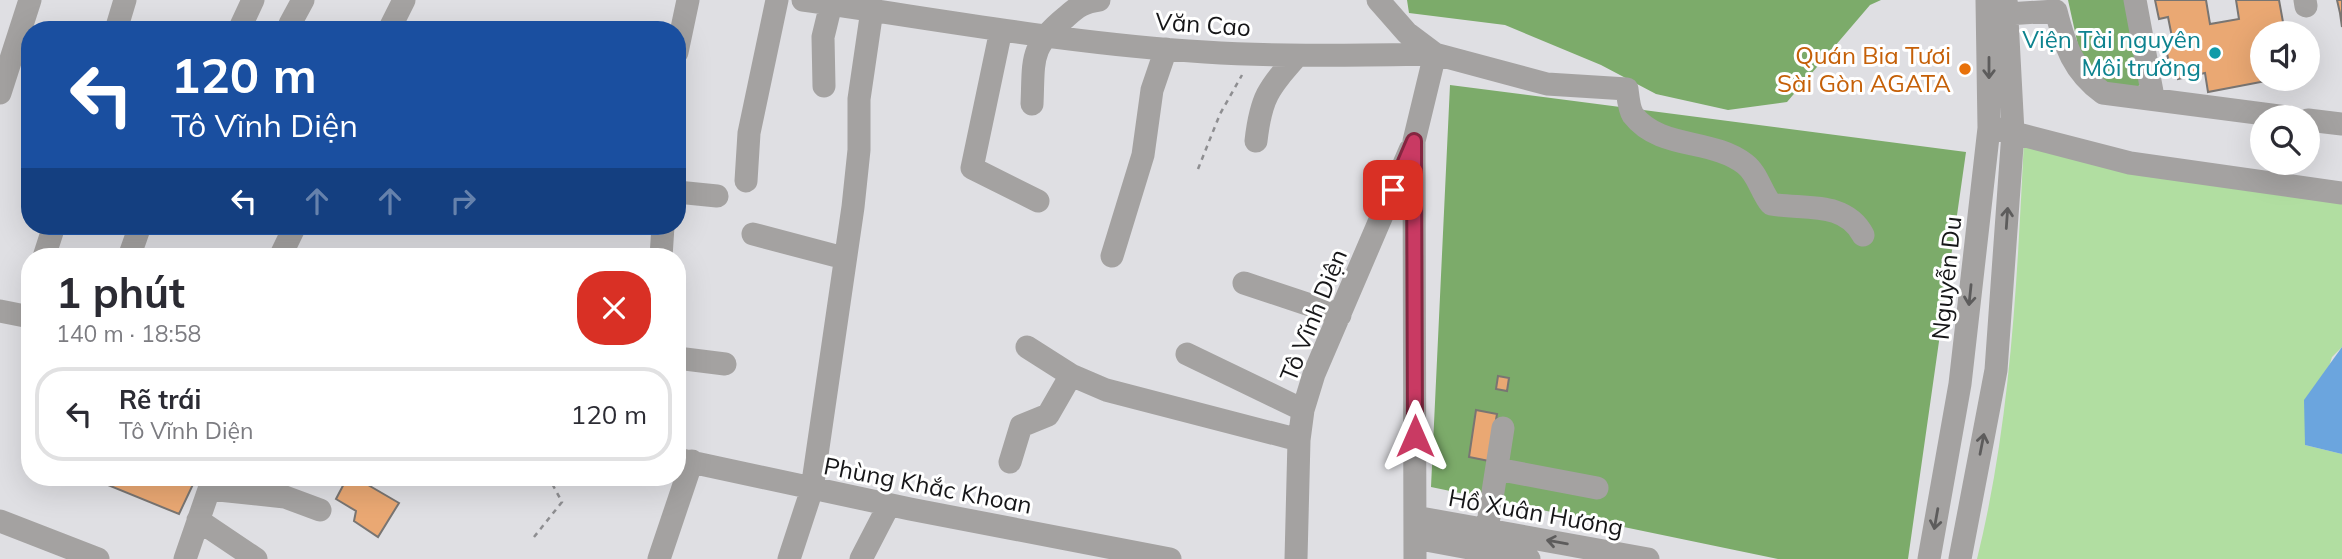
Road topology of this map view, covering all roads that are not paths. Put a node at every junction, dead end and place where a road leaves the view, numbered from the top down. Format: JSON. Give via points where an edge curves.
{"nodes":[{"id":1,"x":30,"y":0,"type":"edge"},
{"id":2,"x":125,"y":0,"type":"edge"},
{"id":3,"x":253,"y":0,"type":"edge"},
{"id":4,"x":303,"y":0,"type":"edge"},
{"id":5,"x":404,"y":0,"type":"edge"},
{"id":6,"x":688,"y":0,"type":"edge"},
{"id":7,"x":777,"y":0,"type":"edge"},
{"id":8,"x":803,"y":0,"type":"edge"},
{"id":9,"x":1099,"y":0,"type":"edge"},
{"id":10,"x":1378,"y":0,"type":"edge"},
{"id":11,"x":1987,"y":0,"type":"edge"},
{"id":12,"x":2135,"y":0,"type":"edge"},
{"id":13,"x":831,"y":4,"type":"junction"},
{"id":14,"x":2055,"y":5,"type":"edge"},
{"id":15,"x":2006,"y":7,"type":"edge"},
{"id":16,"x":872,"y":10,"type":"junction"},
{"id":17,"x":23,"y":21,"type":"edge"},
{"id":18,"x":119,"y":21,"type":"edge"},
{"id":19,"x":243,"y":21,"type":"edge"},
{"id":20,"x":292,"y":21,"type":"edge"},
{"id":21,"x":394,"y":21,"type":"edge"},
{"id":22,"x":684,"y":21,"type":"edge"},
{"id":23,"x":21,"y":28,"type":"edge"},
{"id":24,"x":1002,"y":30,"type":"junction"},
{"id":25,"x":1042,"y":36,"type":"junction"},
{"id":26,"x":1166,"y":49,"type":"junction"},
{"id":27,"x":1434,"y":54,"type":"junction"},
{"id":28,"x":1297,"y":56,"type":"junction"},
{"id":29,"x":824,"y":86,"type":"dead end"},
{"id":30,"x":0,"y":93,"type":"edge"},
{"id":31,"x":2153,"y":97,"type":"junction"},
{"id":32,"x":1032,"y":104,"type":"dead end"},
{"id":33,"x":2250,"y":111,"type":"edge"},
{"id":34,"x":2320,"y":121,"type":"edge"},
{"id":35,"x":2342,"y":124,"type":"edge"},
{"id":36,"x":1989,"y":128,"type":"junction"},
{"id":37,"x":2013,"y":132,"type":"junction"},
{"id":38,"x":1256,"y":141,"type":"dead end"},
{"id":39,"x":1414,"y":141,"type":"junction"},
{"id":40,"x":746,"y":181,"type":"dead end"},
{"id":41,"x":686,"y":193,"type":"edge"},
{"id":42,"x":2342,"y":193,"type":"edge"},
{"id":43,"x":717,"y":196,"type":"dead end"},
{"id":44,"x":1038,"y":201,"type":"dead end"},
{"id":45,"x":753,"y":234,"type":"dead end"},
{"id":46,"x":1863,"y":234,"type":"dead end"},
{"id":47,"x":1112,"y":256,"type":"dead end"},
{"id":48,"x":844,"y":258,"type":"junction"},
{"id":49,"x":1244,"y":283,"type":"dead end"},
{"id":50,"x":0,"y":311,"type":"edge"},
{"id":51,"x":21,"y":312,"type":"edge"},
{"id":52,"x":1340,"y":315,"type":"junction"},
{"id":53,"x":1027,"y":347,"type":"dead end"},
{"id":54,"x":1187,"y":354,"type":"dead end"},
{"id":55,"x":686,"y":360,"type":"edge"},
{"id":56,"x":725,"y":364,"type":"dead end"},
{"id":57,"x":1071,"y":375,"type":"junction"},
{"id":58,"x":1303,"y":410,"type":"junction"},
{"id":59,"x":1503,"y":428,"type":"dead end"},
{"id":60,"x":1299,"y":440,"type":"junction"},
{"id":61,"x":686,"y":460,"type":"edge"},
{"id":62,"x":1010,"y":462,"type":"dead end"},
{"id":63,"x":1497,"y":469,"type":"junction"},
{"id":64,"x":210,"y":486,"type":"edge"},
{"id":65,"x":227,"y":486,"type":"edge"},
{"id":66,"x":678,"y":486,"type":"edge"},
{"id":67,"x":1597,"y":488,"type":"dead end"},
{"id":68,"x":812,"y":489,"type":"junction"},
{"id":69,"x":889,"y":505,"type":"junction"},
{"id":70,"x":320,"y":510,"type":"dead end"},
{"id":71,"x":198,"y":520,"type":"junction"},
{"id":72,"x":0,"y":521,"type":"edge"},
{"id":73,"x":1487,"y":530,"type":"junction"},
{"id":74,"x":1415,"y":538,"type":"edge"},
{"id":75,"x":190,"y":556,"type":"edge"},
{"id":76,"x":98,"y":559,"type":"edge"},
{"id":77,"x":257,"y":559,"type":"edge"},
{"id":78,"x":659,"y":559,"type":"edge"},
{"id":79,"x":789,"y":559,"type":"edge"},
{"id":80,"x":862,"y":559,"type":"edge"},
{"id":81,"x":1170,"y":559,"type":"edge"},
{"id":82,"x":1296,"y":559,"type":"edge"},
{"id":83,"x":1529,"y":559,"type":"edge"},
{"id":84,"x":1648,"y":559,"type":"edge"},
{"id":85,"x":1929,"y":559,"type":"edge"},
{"id":86,"x":1960,"y":559,"type":"edge"}],
"edges":[{"from":1,"to":17,"type":"street"},
{"from":2,"to":18,"type":"street"},
{"from":3,"to":19,"type":"street"},
{"from":4,"to":20,"type":"street"},
{"from":5,"to":21,"type":"street"},
{"from":6,"to":22,"type":"street"},
{"from":7,"to":40,"type":"street","via":[[749,132]]},
{"from":8,"to":13,"type":"street","name":"Văn Cao"},
{"from":9,"to":25,"type":"street","via":[[1084,2]]},
{"from":10,"to":27,"type":"street","via":[[1407,33]]},
{"from":11,"to":36,"type":"street","name":"Nguyễn Du","one_way":true},
{"from":12,"to":31,"type":"street"},
{"from":13,"to":16,"type":"street","name":"Văn Cao"},
{"from":13,"to":29,"type":"street","via":[[823,37]]},
{"from":14,"to":15,"type":"street"},
{"from":14,"to":31,"type":"street","via":[[2067,53],[2088,82],[2103,93]]},
{"from":15,"to":37,"type":"street"},
{"from":16,"to":24,"type":"street","name":"Văn Cao"},
{"from":16,"to":48,"type":"street"},
{"from":23,"to":30,"type":"street"},
{"from":24,"to":25,"type":"street","name":"Văn Cao"},
{"from":24,"to":44,"type":"street","via":[[972,168]]},
{"from":25,"to":26,"type":"street","name":"Văn Cao"},
{"from":25,"to":32,"type":"street","via":[[1033,62]]},
{"from":26,"to":28,"type":"street","name":"Văn Cao"},
{"from":26,"to":47,"type":"street","via":[[1152,90],[1143,155]]},
{"from":27,"to":28,"type":"street","name":"Văn Cao"},
{"from":27,"to":39,"type":"street"},
{"from":27,"to":46,"type":"street","via":[[1547,84],[1627,89],[1632,114],[1665,138],[1717,149],[1746,164],[1772,204],[1809,205],[1836,212],[1853,221]]},
{"from":28,"to":38,"type":"street","via":[[1268,90]]},
{"from":31,"to":33,"type":"street"},
{"from":34,"to":35,"type":"street"},
{"from":36,"to":37,"type":"street"},
{"from":36,"to":85,"type":"street","name":"Nguyễn Du","one_way":true,"via":[[1960,384]]},
{"from":37,"to":42,"type":"street","via":[[2130,163]]},
{"from":86,"to":37,"type":"street","one_way":true,"via":[[1996,370]]},
{"from":39,"to":52,"type":"street","name":"Tô Vĩnh Diện"},
{"from":39,"to":74,"type":"street"},
{"from":41,"to":43,"type":"street"},
{"from":45,"to":48,"type":"street"},
{"from":48,"to":68,"type":"street"},
{"from":49,"to":52,"type":"street"},
{"from":50,"to":51,"type":"street"},
{"from":52,"to":58,"type":"street","name":"Tô Vĩnh Diện"},
{"from":53,"to":57,"type":"street"},
{"from":54,"to":58,"type":"street"},
{"from":55,"to":56,"type":"street"},
{"from":57,"to":60,"type":"street","via":[[1106,390]]},
{"from":57,"to":62,"type":"street","via":[[1048,415],[1021,426]]},
{"from":58,"to":60,"type":"street","name":"Tô Vĩnh Diện"},
{"from":59,"to":63,"type":"street"},
{"from":60,"to":82,"type":"street","name":"Tô Vĩnh Diện"},
{"from":61,"to":68,"type":"street","name":"Phùng Khắc Khoan"},
{"from":63,"to":67,"type":"street"},
{"from":63,"to":73,"type":"street"},
{"from":64,"to":71,"type":"street"},
{"from":65,"to":70,"type":"street","via":[[285,497]]},
{"from":66,"to":78,"type":"street"},
{"from":68,"to":69,"type":"street","name":"Phùng Khắc Khoan"},
{"from":68,"to":79,"type":"street"},
{"from":69,"to":80,"type":"street"},
{"from":69,"to":81,"type":"street","name":"Phùng Khắc Khoan"},
{"from":71,"to":75,"type":"street"},
{"from":71,"to":77,"type":"street"},
{"from":72,"to":76,"type":"street"},
{"from":73,"to":74,"type":"street","name":"Hồ Xuân Hương"},
{"from":84,"to":73,"type":"street","name":"Hồ Xuân Hương","one_way":true},
{"from":74,"to":83,"type":"street","name":"Hồ Xuân Hương"}]}
